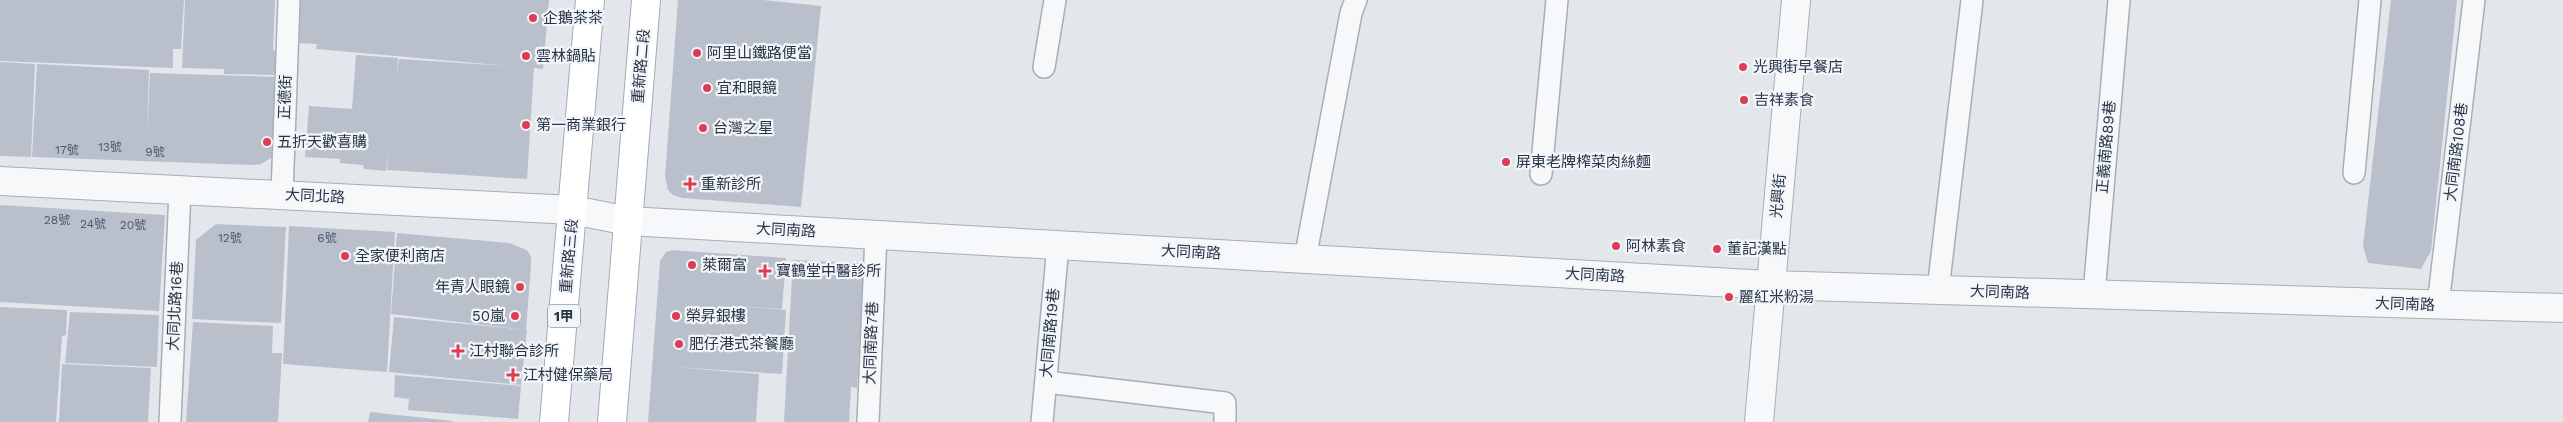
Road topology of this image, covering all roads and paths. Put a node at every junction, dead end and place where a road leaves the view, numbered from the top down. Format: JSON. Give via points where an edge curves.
{"nodes":[{"id":1,"x":288,"y":0,"type":"edge"},
{"id":2,"x":590,"y":0,"type":"edge"},
{"id":3,"x":646,"y":0,"type":"edge"},
{"id":4,"x":1055,"y":0,"type":"edge"},
{"id":5,"x":1356,"y":0,"type":"edge"},
{"id":6,"x":1557,"y":0,"type":"edge"},
{"id":7,"x":1796,"y":0,"type":"edge"},
{"id":8,"x":1972,"y":0,"type":"edge"},
{"id":9,"x":2119,"y":0,"type":"edge"},
{"id":10,"x":2370,"y":0,"type":"edge"},
{"id":11,"x":2474,"y":0,"type":"edge"},
{"id":12,"x":1044,"y":67,"type":"dead end"},
{"id":13,"x":2354,"y":173,"type":"dead end"},
{"id":14,"x":1540,"y":174,"type":"dead end"},
{"id":15,"x":0,"y":180,"type":"edge"},
{"id":16,"x":180,"y":190,"type":"junction"},
{"id":17,"x":282,"y":195,"type":"junction"},
{"id":18,"x":573,"y":210,"type":"junction"},
{"id":19,"x":628,"y":221,"type":"junction"},
{"id":20,"x":876,"y":235,"type":"junction"},
{"id":21,"x":1058,"y":245,"type":"junction"},
{"id":22,"x":1305,"y":258,"type":"junction"},
{"id":23,"x":1769,"y":285,"type":"junction"},
{"id":24,"x":1938,"y":290,"type":"junction"},
{"id":25,"x":2094,"y":294,"type":"junction"},
{"id":26,"x":2438,"y":305,"type":"junction"},
{"id":27,"x":2563,"y":308,"type":"edge"},
{"id":28,"x":1046,"y":382,"type":"junction"},
{"id":29,"x":170,"y":422,"type":"edge"},
{"id":30,"x":554,"y":422,"type":"edge"},
{"id":31,"x":612,"y":422,"type":"edge"},
{"id":32,"x":868,"y":422,"type":"edge"},
{"id":33,"x":1042,"y":422,"type":"edge"},
{"id":34,"x":1225,"y":422,"type":"edge"},
{"id":35,"x":1759,"y":422,"type":"edge"}],
"edges":[{"from":1,"to":17,"type":"lane","name":"正德街"},
{"from":2,"to":18,"type":"main road","number":"1甲"},
{"from":3,"to":19,"type":"main road","name":"重新路二段"},
{"from":4,"to":12,"type":"lane"},
{"from":5,"to":22,"type":"lane"},
{"from":6,"to":14,"type":"lane"},
{"from":7,"to":23,"type":"street","name":"光興街"},
{"from":8,"to":24,"type":"lane"},
{"from":9,"to":25,"type":"lane","name":"正義南路89巷"},
{"from":10,"to":13,"type":"lane"},
{"from":11,"to":26,"type":"lane","name":"大同南路108巷"},
{"from":15,"to":16,"type":"street","name":"大同北路"},
{"from":16,"to":17,"type":"street","name":"大同北路"},
{"from":16,"to":29,"type":"lane","name":"大同北路16巷"},
{"from":17,"to":18,"type":"street","name":"大同北路"},
{"from":18,"to":19,"type":"street","name":"大同北路"},
{"from":18,"to":30,"type":"main road","name":"重新路三段","number":"1甲"},
{"from":19,"to":20,"type":"street","name":"大同南路"},
{"from":19,"to":31,"type":"main road"},
{"from":20,"to":21,"type":"street","name":"大同南路"},
{"from":20,"to":32,"type":"lane","name":"大同南路7巷"},
{"from":21,"to":22,"type":"street","name":"大同南路"},
{"from":21,"to":28,"type":"lane","name":"大同南路19巷"},
{"from":22,"to":23,"type":"street","name":"大同南路"},
{"from":23,"to":24,"type":"street","name":"大同南路"},
{"from":23,"to":35,"type":"street","name":"光興街"},
{"from":24,"to":25,"type":"street","name":"大同南路"},
{"from":25,"to":26,"type":"street","name":"大同南路"},
{"from":26,"to":27,"type":"street","name":"大同南路"},
{"from":28,"to":33,"type":"lane","name":"大同南路19巷"},
{"from":28,"to":34,"type":"lane","via":[[1226,403]]}]}
